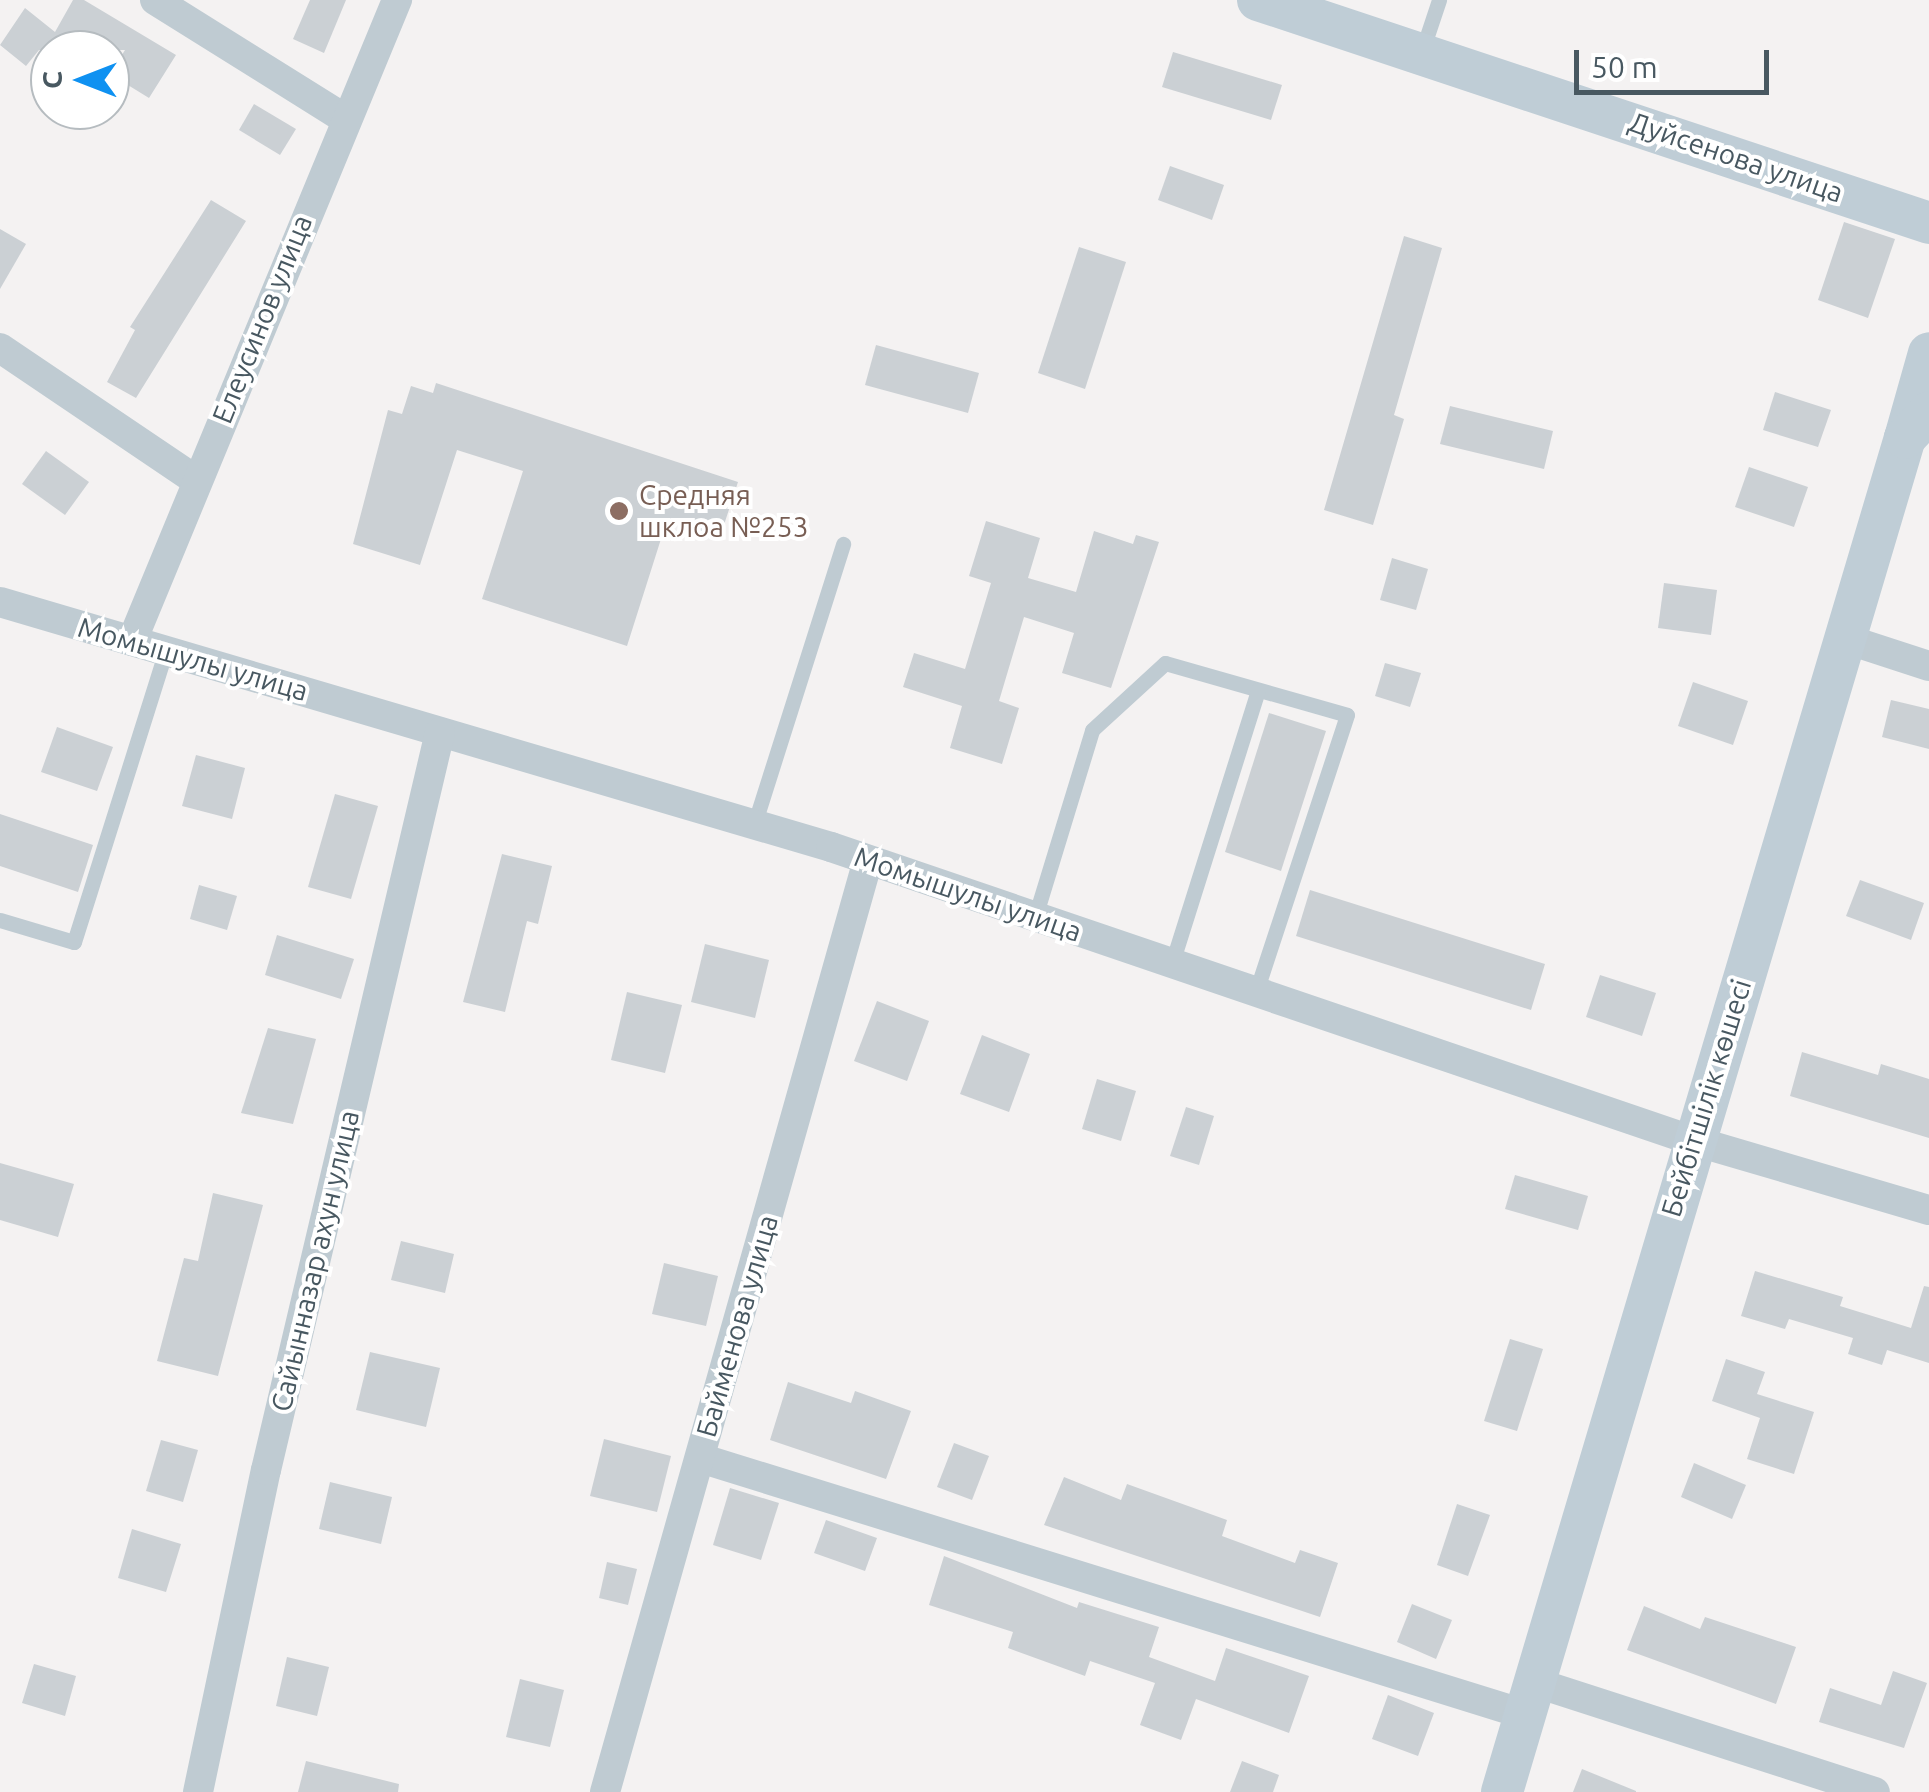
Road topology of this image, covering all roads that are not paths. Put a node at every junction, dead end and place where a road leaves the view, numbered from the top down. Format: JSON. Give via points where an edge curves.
{"nodes":[{"id":1,"x":155,"y":0,"type":"edge"},
{"id":2,"x":397,"y":0,"type":"edge"},
{"id":3,"x":1258,"y":0,"type":"edge"},
{"id":4,"x":1439,"y":0,"type":"edge"},
{"id":5,"x":1422,"y":51,"type":"junction"},
{"id":6,"x":344,"y":118,"type":"junction"},
{"id":7,"x":1929,"y":223,"type":"edge"},
{"id":8,"x":0,"y":348,"type":"edge"},
{"id":9,"x":1929,"y":353,"type":"edge"},
{"id":10,"x":1917,"y":425,"type":"edge"},
{"id":11,"x":196,"y":480,"type":"junction"},
{"id":12,"x":843,"y":544,"type":"dead end"},
{"id":13,"x":0,"y":602,"type":"edge"},
{"id":14,"x":1846,"y":639,"type":"junction"},
{"id":15,"x":132,"y":641,"type":"junction"},
{"id":16,"x":166,"y":651,"type":"junction"},
{"id":17,"x":1929,"y":666,"type":"edge"},
{"id":18,"x":1258,"y":690,"type":"junction"},
{"id":19,"x":440,"y":732,"type":"junction"},
{"id":20,"x":754,"y":825,"type":"junction"},
{"id":21,"x":868,"y":860,"type":"junction"},
{"id":22,"x":1036,"y":917,"type":"junction"},
{"id":23,"x":0,"y":920,"type":"edge"},
{"id":24,"x":1172,"y":963,"type":"junction"},
{"id":25,"x":1256,"y":992,"type":"junction"},
{"id":26,"x":1692,"y":1140,"type":"junction"},
{"id":27,"x":1929,"y":1210,"type":"edge"},
{"id":28,"x":700,"y":1458,"type":"junction"},
{"id":29,"x":1531,"y":1698,"type":"junction"},
{"id":30,"x":198,"y":1792,"type":"edge"},
{"id":31,"x":605,"y":1792,"type":"edge"},
{"id":32,"x":1502,"y":1792,"type":"edge"},
{"id":33,"x":1875,"y":1792,"type":"edge"}],
"edges":[{"from":1,"to":6,"type":"street"},
{"from":2,"to":6,"type":"street","name":"Елеусинов улица"},
{"from":3,"to":5,"type":"street","name":"Дуйсенова улица"},
{"from":4,"to":5,"type":"lane"},
{"from":5,"to":7,"type":"street","name":"Дуйсенова улица"},
{"from":6,"to":11,"type":"street","name":"Елеусинов улица"},
{"from":8,"to":11,"type":"street"},
{"from":9,"to":10,"type":"street","name":"Бейбітшілік көшесі"},
{"from":10,"to":14,"type":"street","name":"Бейбітшілік көшесі"},
{"from":11,"to":15,"type":"street","name":"Елеусинов улица"},
{"from":12,"to":20,"type":"lane"},
{"from":13,"to":15,"type":"street","name":"Момышулы улица"},
{"from":14,"to":17,"type":"street"},
{"from":14,"to":26,"type":"street","name":"Бейбітшілік көшесі"},
{"from":15,"to":16,"type":"street","name":"Момышулы улица"},
{"from":16,"to":19,"type":"street","name":"Момышулы улица"},
{"from":16,"to":23,"type":"lane","via":[[74,942]]},
{"from":18,"to":22,"type":"lane","via":[[1165,663],[1092,730]]},
{"from":18,"to":24,"type":"lane"},
{"from":18,"to":25,"type":"lane","via":[[1347,714]]},
{"from":19,"to":20,"type":"street","name":"Момышулы улица"},
{"from":19,"to":30,"type":"street","name":"Сайынназар ахун улица","via":[[266,1470]]},
{"from":20,"to":21,"type":"street","name":"Момышулы улица"},
{"from":21,"to":22,"type":"street","name":"Момышулы улица"},
{"from":21,"to":28,"type":"street","name":"Байменова улица"},
{"from":22,"to":24,"type":"street","name":"Момышулы улица"},
{"from":24,"to":25,"type":"street","name":"Момышулы улица"},
{"from":25,"to":26,"type":"street","name":"Момышулы улица"},
{"from":26,"to":27,"type":"street","name":"Момышулы улица"},
{"from":26,"to":29,"type":"street","name":"Бейбітшілік көшесі"},
{"from":28,"to":29,"type":"street"},
{"from":28,"to":31,"type":"street","name":"Байменова улица"},
{"from":29,"to":32,"type":"street","name":"Бейбітшілік көшесі"},
{"from":29,"to":33,"type":"street"}]}
